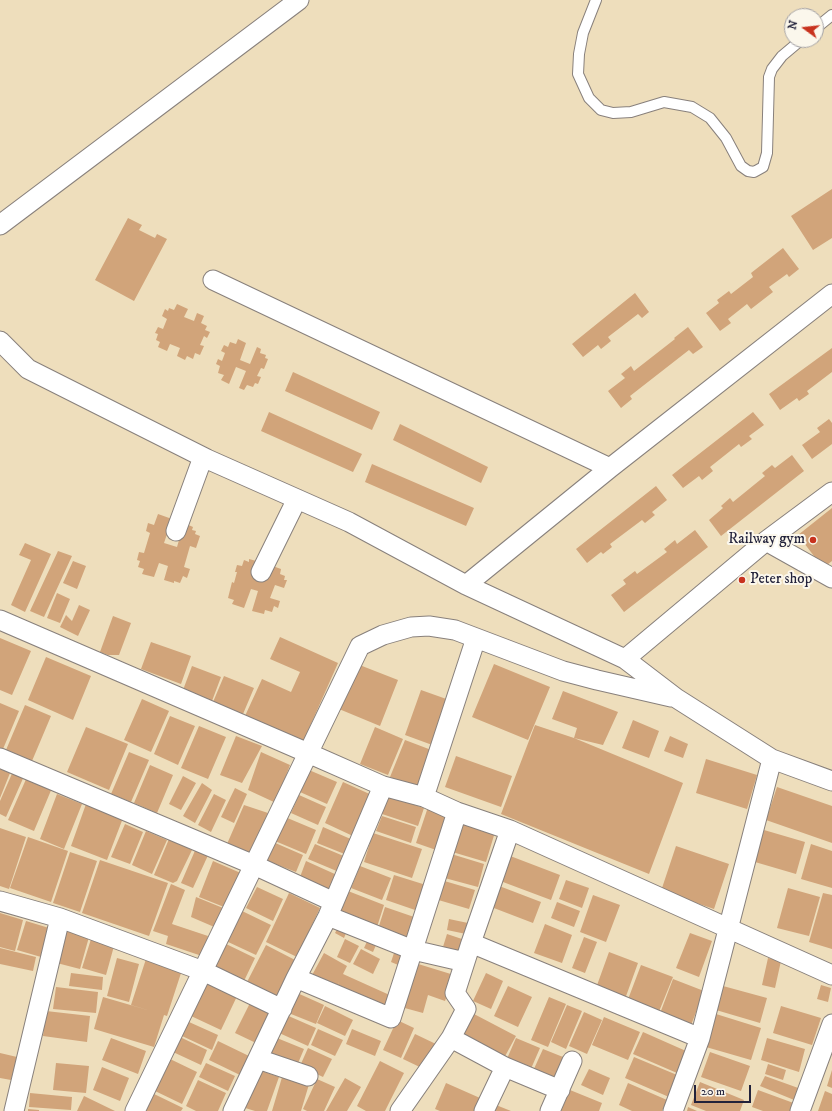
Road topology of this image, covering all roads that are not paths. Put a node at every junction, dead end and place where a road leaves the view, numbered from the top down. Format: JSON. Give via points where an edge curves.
{"nodes":[{"id":1,"x":299,"y":0,"type":"edge"},
{"id":2,"x":596,"y":0,"type":"edge"},
{"id":3,"x":832,"y":15,"type":"edge"},
{"id":4,"x":824,"y":22,"type":"edge"},
{"id":5,"x":792,"y":48,"type":"edge"},
{"id":6,"x":0,"y":225,"type":"edge"},
{"id":7,"x":214,"y":280,"type":"dead end"},
{"id":8,"x":832,"y":294,"type":"edge"},
{"id":9,"x":0,"y":341,"type":"edge"},
{"id":10,"x":204,"y":457,"type":"junction"},
{"id":11,"x":610,"y":468,"type":"junction"},
{"id":12,"x":832,"y":492,"type":"edge"},
{"id":13,"x":297,"y":499,"type":"junction"},
{"id":14,"x":176,"y":531,"type":"dead end"},
{"id":15,"x":766,"y":541,"type":"junction"},
{"id":16,"x":261,"y":572,"type":"dead end"},
{"id":17,"x":832,"y":578,"type":"edge"},
{"id":18,"x":466,"y":585,"type":"junction"},
{"id":19,"x":0,"y":620,"type":"edge"},
{"id":20,"x":476,"y":638,"type":"junction"},
{"id":21,"x":625,"y":659,"type":"junction"},
{"id":22,"x":676,"y":698,"type":"junction"},
{"id":23,"x":308,"y":753,"type":"junction"},
{"id":24,"x":0,"y":758,"type":"edge"},
{"id":25,"x":772,"y":759,"type":"junction"},
{"id":26,"x":832,"y":781,"type":"edge"},
{"id":27,"x":383,"y":786,"type":"junction"},
{"id":28,"x":424,"y":797,"type":"junction"},
{"id":29,"x":457,"y":812,"type":"junction"},
{"id":30,"x":510,"y":830,"type":"junction"},
{"id":31,"x":254,"y":865,"type":"junction"},
{"id":32,"x":0,"y":901,"type":"edge"},
{"id":33,"x":331,"y":909,"type":"junction"},
{"id":34,"x":60,"y":918,"type":"junction"},
{"id":35,"x":729,"y":928,"type":"junction"},
{"id":36,"x":471,"y":943,"type":"junction"},
{"id":37,"x":413,"y":950,"type":"junction"},
{"id":38,"x":465,"y":962,"type":"junction"},
{"id":39,"x":203,"y":971,"type":"junction"},
{"id":40,"x":832,"y":975,"type":"edge"},
{"id":41,"x":296,"y":978,"type":"junction"},
{"id":42,"x":282,"y":1010,"type":"junction"},
{"id":43,"x":832,"y":1024,"type":"edge"},
{"id":44,"x":451,"y":1038,"type":"junction"},
{"id":45,"x":700,"y":1038,"type":"junction"},
{"id":46,"x":258,"y":1059,"type":"junction"},
{"id":47,"x":572,"y":1062,"type":"dead end"},
{"id":48,"x":505,"y":1067,"type":"junction"},
{"id":49,"x":308,"y":1076,"type":"dead end"},
{"id":50,"x":560,"y":1090,"type":"junction"},
{"id":51,"x":14,"y":1111,"type":"edge"},
{"id":52,"x":135,"y":1111,"type":"edge"},
{"id":53,"x":233,"y":1111,"type":"edge"},
{"id":54,"x":400,"y":1111,"type":"edge"},
{"id":55,"x":484,"y":1111,"type":"edge"},
{"id":56,"x":550,"y":1111,"type":"edge"},
{"id":57,"x":673,"y":1111,"type":"edge"},
{"id":58,"x":800,"y":1111,"type":"edge"}],
"edges":[{"from":1,"to":6,"type":"street"},
{"from":2,"to":5,"type":"lane","via":[[583,33],[579,54],[578,74],[589,98],[601,110],[613,113],[631,112],[664,102],[692,107],[710,118],[726,138],[741,166],[748,171],[754,172],[763,167],[767,152],[769,77],[782,56]]},
{"from":3,"to":4,"type":"lane"},
{"from":7,"to":11,"type":"street"},
{"from":8,"to":11,"type":"street"},
{"from":9,"to":10,"type":"street","via":[[28,369]]},
{"from":10,"to":13,"type":"street"},
{"from":10,"to":14,"type":"street"},
{"from":11,"to":18,"type":"street"},
{"from":12,"to":15,"type":"street"},
{"from":13,"to":16,"type":"street"},
{"from":13,"to":18,"type":"street","via":[[349,522]]},
{"from":15,"to":17,"type":"street"},
{"from":15,"to":21,"type":"street"},
{"from":18,"to":21,"type":"street"},
{"from":19,"to":23,"type":"street"},
{"from":20,"to":22,"type":"street","via":[[563,670]]},
{"from":20,"to":23,"type":"street","via":[[455,630],[429,626],[412,627],[383,635],[360,646]]},
{"from":20,"to":28,"type":"street"},
{"from":21,"to":22,"type":"street"},
{"from":22,"to":25,"type":"street"},
{"from":23,"to":27,"type":"street"},
{"from":23,"to":31,"type":"street"},
{"from":24,"to":31,"type":"street"},
{"from":25,"to":26,"type":"street"},
{"from":25,"to":35,"type":"street"},
{"from":27,"to":28,"type":"street"},
{"from":27,"to":33,"type":"street"},
{"from":28,"to":29,"type":"street"},
{"from":29,"to":30,"type":"street"},
{"from":29,"to":37,"type":"street"},
{"from":30,"to":35,"type":"street"},
{"from":30,"to":36,"type":"street"},
{"from":31,"to":33,"type":"street"},
{"from":31,"to":39,"type":"street"},
{"from":32,"to":34,"type":"street"},
{"from":33,"to":37,"type":"street"},
{"from":33,"to":41,"type":"street"},
{"from":34,"to":39,"type":"street"},
{"from":34,"to":51,"type":"street"},
{"from":35,"to":40,"type":"street"},
{"from":35,"to":45,"type":"street"},
{"from":36,"to":38,"type":"street"},
{"from":36,"to":45,"type":"street"},
{"from":37,"to":38,"type":"street"},
{"from":37,"to":41,"type":"street","via":[[391,1018]]},
{"from":38,"to":44,"type":"street","via":[[455,993],[466,1009]]},
{"from":39,"to":42,"type":"street"},
{"from":39,"to":52,"type":"street"},
{"from":41,"to":42,"type":"street"},
{"from":42,"to":46,"type":"street"},
{"from":43,"to":58,"type":"street"},
{"from":44,"to":48,"type":"street"},
{"from":44,"to":54,"type":"street"},
{"from":45,"to":57,"type":"street"},
{"from":46,"to":49,"type":"street"},
{"from":46,"to":53,"type":"street"},
{"from":47,"to":50,"type":"street"},
{"from":48,"to":50,"type":"street"},
{"from":48,"to":55,"type":"street"},
{"from":50,"to":56,"type":"street"}]}
